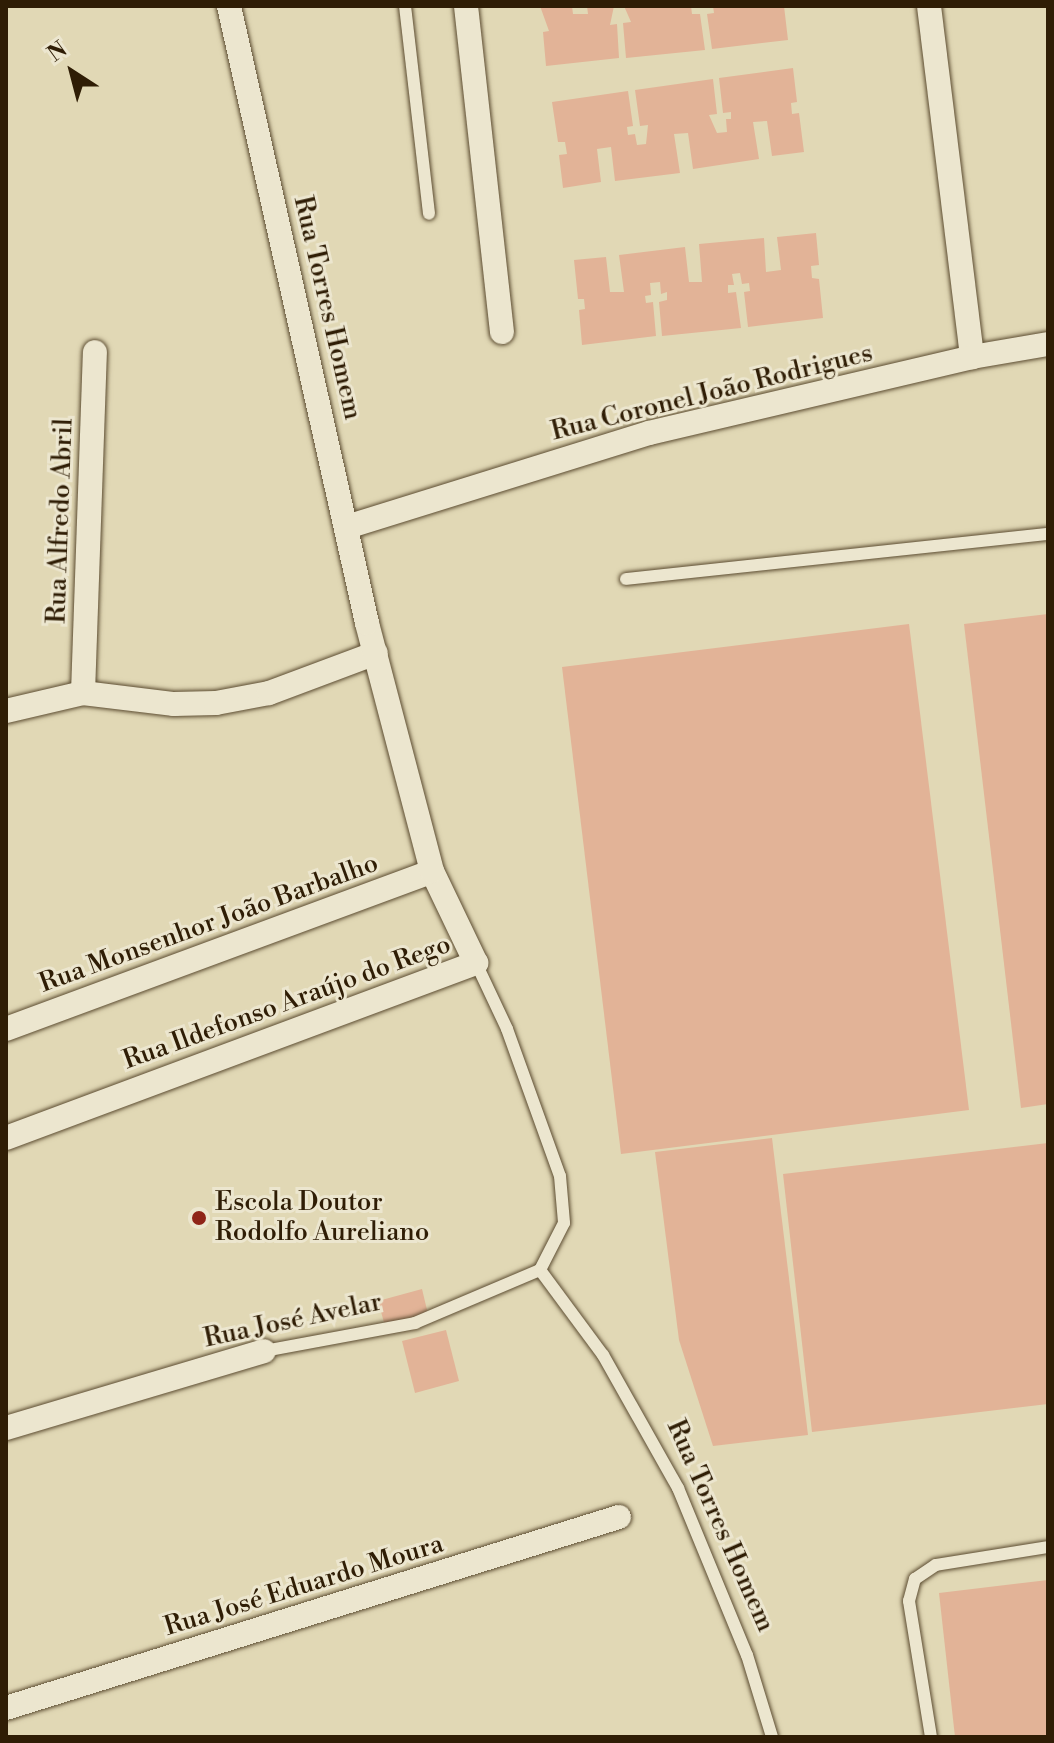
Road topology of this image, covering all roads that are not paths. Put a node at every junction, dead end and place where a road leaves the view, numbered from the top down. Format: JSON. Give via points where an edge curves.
{"nodes":[{"id":1,"x":229,"y":6,"type":"edge"},
{"id":2,"x":405,"y":6,"type":"edge"},
{"id":3,"x":466,"y":6,"type":"edge"},
{"id":4,"x":929,"y":6,"type":"edge"},
{"id":5,"x":429,"y":214,"type":"dead end"},
{"id":6,"x":502,"y":332,"type":"dead end"},
{"id":7,"x":1048,"y":344,"type":"edge"},
{"id":8,"x":95,"y":352,"type":"dead end"},
{"id":9,"x":972,"y":357,"type":"junction"},
{"id":10,"x":347,"y":527,"type":"junction"},
{"id":11,"x":1048,"y":534,"type":"edge"},
{"id":12,"x":626,"y":579,"type":"dead end"},
{"id":13,"x":367,"y":623,"type":"joint"},
{"id":14,"x":376,"y":653,"type":"junction"},
{"id":15,"x":83,"y":693,"type":"junction"},
{"id":16,"x":6,"y":711,"type":"edge"},
{"id":17,"x":432,"y":871,"type":"junction"},
{"id":18,"x":476,"y":963,"type":"junction"},
{"id":19,"x":6,"y":1029,"type":"edge"},
{"id":20,"x":6,"y":1138,"type":"edge"},
{"id":21,"x":540,"y":1270,"type":"junction"},
{"id":22,"x":264,"y":1351,"type":"joint"},
{"id":23,"x":6,"y":1428,"type":"edge"},
{"id":24,"x":619,"y":1517,"type":"dead end"},
{"id":25,"x":1048,"y":1547,"type":"edge"},
{"id":26,"x":6,"y":1708,"type":"edge"},
{"id":27,"x":772,"y":1737,"type":"edge"},
{"id":28,"x":931,"y":1737,"type":"edge"}],
"edges":[{"from":1,"to":10,"type":"street","name":"Rua Torres Homem"},
{"from":2,"to":5,"type":"lane"},
{"from":3,"to":6,"type":"street"},
{"from":4,"to":9,"type":"street"},
{"from":7,"to":9,"type":"street","name":"Rua Coronel João Rodrigues"},
{"from":8,"to":15,"type":"street","name":"Rua Alfredo Abril"},
{"from":9,"to":10,"type":"street","name":"Rua Coronel João Rodrigues","via":[[649,433]]},
{"from":10,"to":13,"type":"street","name":"Rua Torres Homem"},
{"from":11,"to":12,"type":"lane"},
{"from":13,"to":14,"type":"street","name":"Rua Ildefonso Araújo do Rego"},
{"from":14,"to":15,"type":"street","via":[[269,693],[216,703],[174,704]]},
{"from":14,"to":17,"type":"street","name":"Rua Ildefonso Araújo do Rego"},
{"from":15,"to":16,"type":"street"},
{"from":17,"to":18,"type":"street","name":"Rua Ildefonso Araújo do Rego"},
{"from":17,"to":19,"type":"street","name":"Rua Monsenhor João Barbalho"},
{"from":18,"to":20,"type":"street","name":"Rua Ildefonso Araújo do Rego"},
{"from":18,"to":21,"type":"lane","via":[[507,1029],[560,1176],[564,1223]]},
{"from":21,"to":22,"type":"lane","name":"Rua José Avelar","via":[[415,1323]]},
{"from":21,"to":27,"type":"lane","name":"Rua Torres Homem","via":[[603,1355],[678,1488],[747,1655]]},
{"from":22,"to":23,"type":"street","name":"Rua José Avelar"},
{"from":24,"to":26,"type":"street","name":"Rua José Eduardo Moura"},
{"from":25,"to":28,"type":"lane","via":[[936,1565],[915,1579],[909,1601]]}]}
